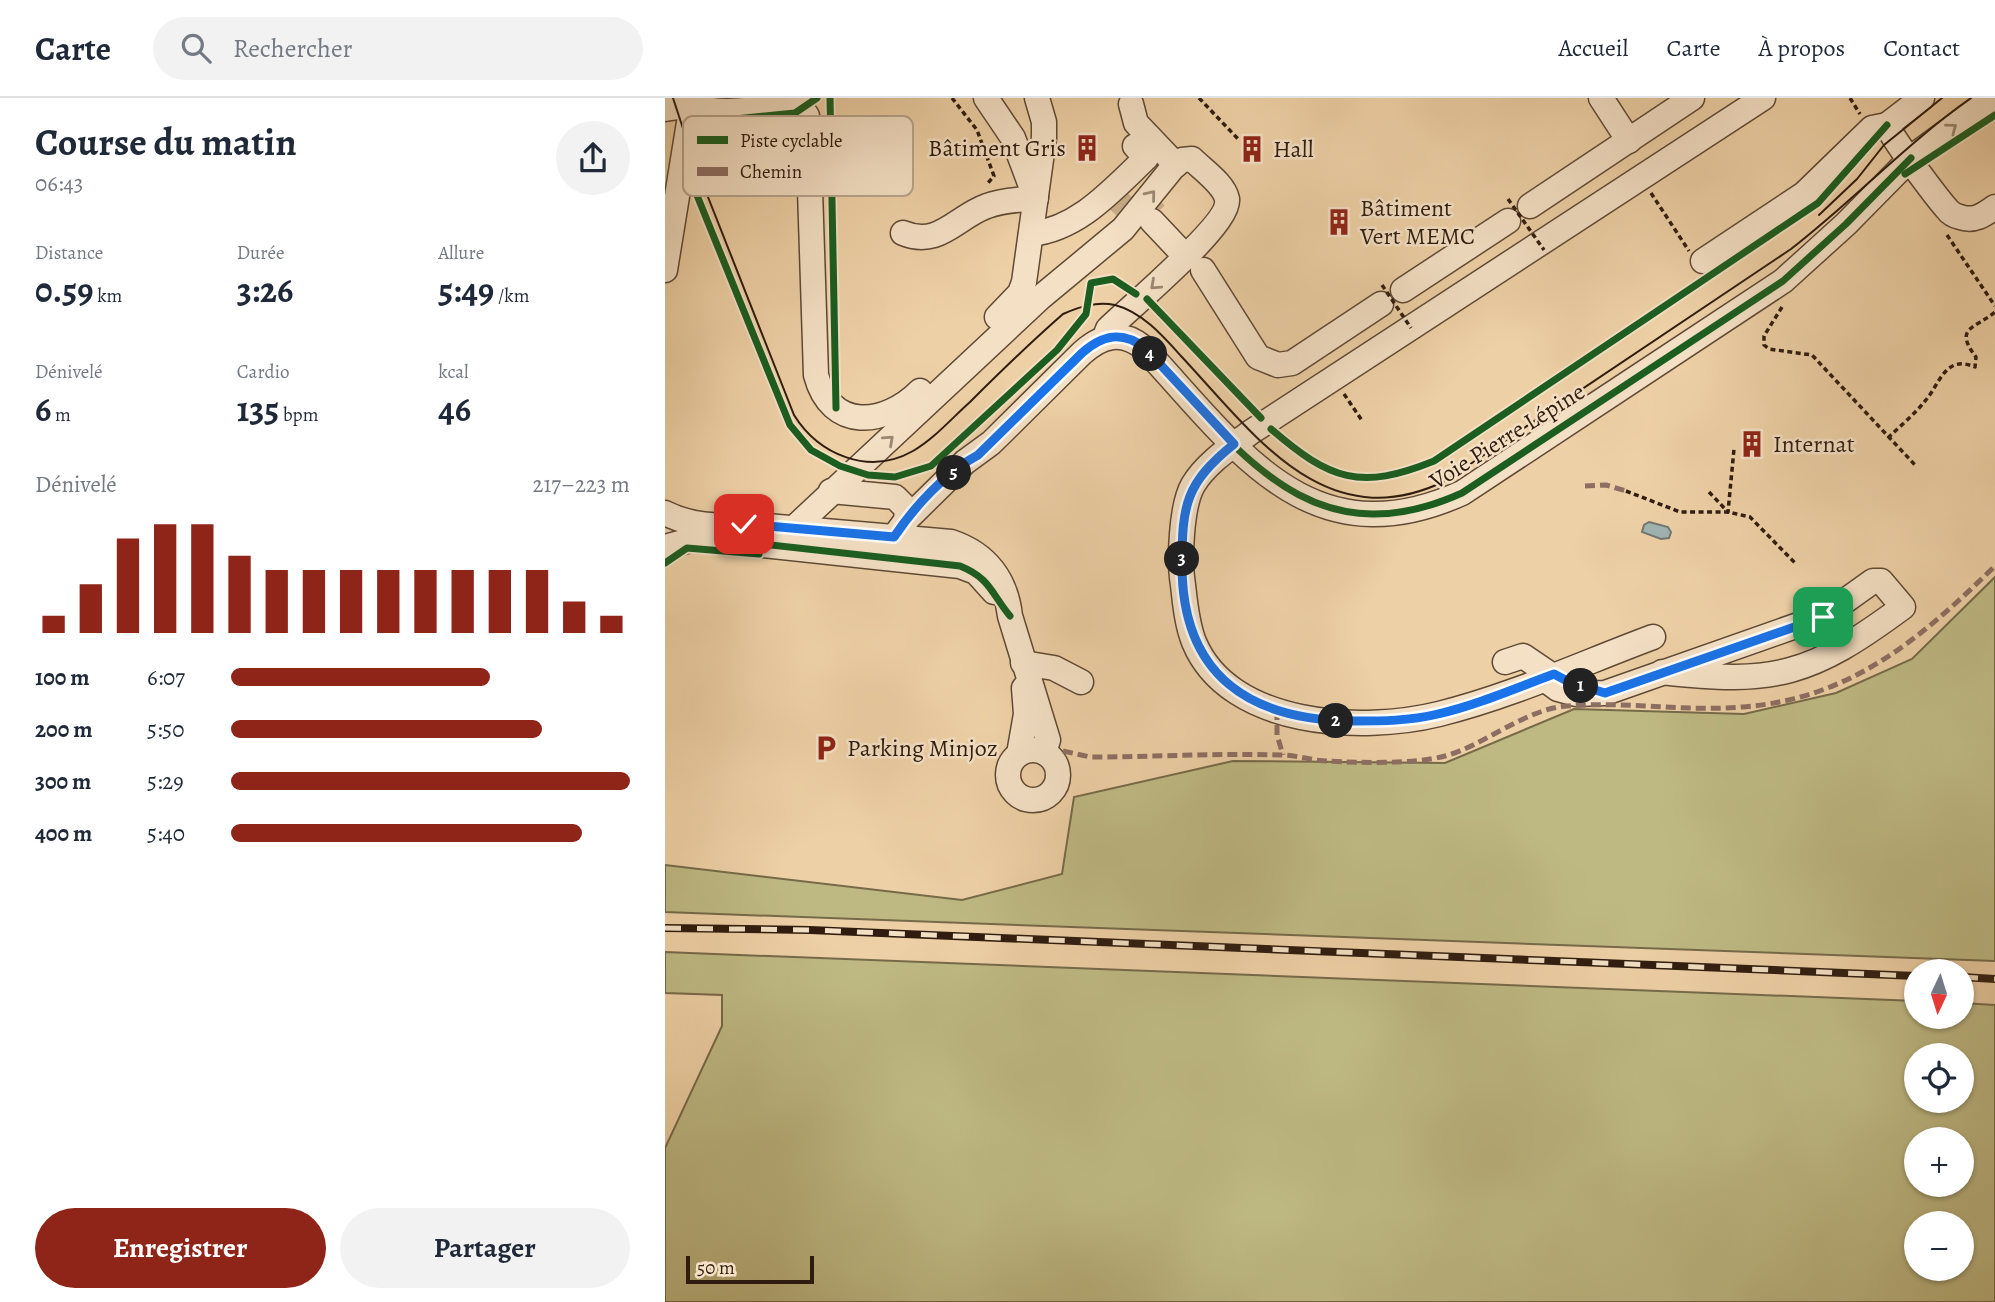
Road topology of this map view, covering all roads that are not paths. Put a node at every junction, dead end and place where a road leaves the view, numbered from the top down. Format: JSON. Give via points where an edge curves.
{"nodes":[{"id":1,"x":784,"y":98,"type":"edge"},
{"id":2,"x":795,"y":98,"type":"edge"},
{"id":3,"x":985,"y":98,"type":"edge"},
{"id":4,"x":1037,"y":98,"type":"edge"},
{"id":5,"x":1601,"y":98,"type":"edge"},
{"id":6,"x":1692,"y":98,"type":"edge"},
{"id":7,"x":1763,"y":98,"type":"edge"},
{"id":8,"x":1772,"y":98,"type":"edge"},
{"id":9,"x":1922,"y":98,"type":"edge"},
{"id":10,"x":1993,"y":98,"type":"edge"},
{"id":11,"x":695,"y":100,"type":"edge"},
{"id":12,"x":1131,"y":100,"type":"edge"},
{"id":13,"x":665,"y":109,"type":"edge"},
{"id":14,"x":807,"y":116,"type":"edge"},
{"id":15,"x":1877,"y":123,"type":"junction"},
{"id":16,"x":1629,"y":141,"type":"junction"},
{"id":17,"x":1147,"y":146,"type":"junction"},
{"id":18,"x":1911,"y":158,"type":"junction"},
{"id":19,"x":1176,"y":165,"type":"junction"},
{"id":20,"x":683,"y":168,"type":"edge"},
{"id":21,"x":810,"y":196,"type":"edge"},
{"id":22,"x":1036,"y":198,"type":"junction"},
{"id":23,"x":1995,"y":207,"type":"edge"},
{"id":24,"x":1115,"y":214,"type":"tunnel mouth"},
{"id":25,"x":1152,"y":221,"type":"tunnel mouth"},
{"id":26,"x":903,"y":233,"type":"dead end"},
{"id":27,"x":1031,"y":234,"type":"junction"},
{"id":28,"x":1546,"y":242,"type":"junction"},
{"id":29,"x":1697,"y":258,"type":"road end"},
{"id":30,"x":1194,"y":264,"type":"junction"},
{"id":31,"x":665,"y":270,"type":"edge"},
{"id":32,"x":1024,"y":282,"type":"junction"},
{"id":33,"x":1105,"y":337,"type":"junction"},
{"id":34,"x":924,"y":396,"type":"junction"},
{"id":35,"x":1234,"y":444,"type":"junction"},
{"id":36,"x":831,"y":491,"type":"junction"},
{"id":37,"x":665,"y":513,"type":"edge"},
{"id":38,"x":794,"y":528,"type":"junction"},
{"id":39,"x":913,"y":529,"type":"junction"},
{"id":40,"x":744,"y":542,"type":"junction"},
{"id":41,"x":665,"y":547,"type":"edge"},
{"id":42,"x":873,"y":556,"type":"junction"},
{"id":43,"x":1010,"y":616,"type":"junction"},
{"id":44,"x":1653,"y":637,"type":"dead end"},
{"id":45,"x":1505,"y":662,"type":"dead end"},
{"id":46,"x":1023,"y":663,"type":"junction"},
{"id":47,"x":1662,"y":672,"type":"junction"},
{"id":48,"x":1549,"y":676,"type":"junction"},
{"id":49,"x":1081,"y":682,"type":"dead end"},
{"id":50,"x":1031,"y":753,"type":"dead end"}],
"edges":[{"from":1,"to":11,"type":"street","via":[[758,108],[716,110]]},
{"from":2,"to":14,"type":"street"},
{"from":3,"to":22,"type":"street","via":[[1013,138]]},
{"from":4,"to":22,"type":"street","via":[[1044,138]]},
{"from":5,"to":16,"type":"street"},
{"from":6,"to":16,"type":"street"},
{"from":7,"to":28,"type":"street"},
{"from":8,"to":28,"type":"street"},
{"from":9,"to":15,"type":"street"},
{"from":18,"to":10,"type":"street","name":"Voie Pierre Lépine","one_way":true},
{"from":11,"to":13,"type":"street"},
{"from":12,"to":17,"type":"street","via":[[1153,127]]},
{"from":15,"to":18,"type":"street"},
{"from":15,"to":29,"type":"street","via":[[1804,194]]},
{"from":16,"to":30,"type":"street","via":[[1515,209],[1292,363],[1278,365],[1258,357]]},
{"from":17,"to":19,"type":"street"},
{"from":17,"to":27,"type":"street","via":[[1146,158],[1095,206],[1072,221]]},
{"from":18,"to":23,"type":"street","via":[[1948,211],[1963,218],[1979,218]]},
{"from":18,"to":35,"type":"street","name":"Voie Pierre Lépine","via":[[1783,281],[1462,493],[1436,504],[1391,513],[1328,508],[1280,487]]},
{"from":19,"to":30,"type":"street","via":[[1192,159],[1224,190],[1228,202]]},
{"from":34,"to":19,"type":"street","one_way":true,"via":[[1123,229]]},
{"from":20,"to":31,"type":"street"},
{"from":21,"to":34,"type":"street","via":[[819,387],[839,410],[864,419],[895,411]]},
{"from":22,"to":26,"type":"street","via":[[985,206],[938,235]]},
{"from":22,"to":27,"type":"street"},
{"from":24,"to":32,"type":"street","via":[[1044,276]]},
{"from":25,"to":30,"type":"street"},
{"from":27,"to":32,"type":"street"},
{"from":28,"to":35,"type":"street"},
{"from":30,"to":33,"type":"street","one_way":true,"via":[[1127,310]]},
{"from":32,"to":34,"type":"street","via":[[1013,302]]},
{"from":33,"to":35,"type":"street","name":"Voie Pierre Lépine","via":[[1135,340],[1145,348]]},
{"from":33,"to":39,"type":"street","via":[[1082,353],[978,455],[972,470]]},
{"from":36,"to":34,"type":"street","one_way":true},
{"from":35,"to":48,"type":"street","via":[[1192,486],[1182,550],[1194,641],[1227,687],[1254,703],[1303,718],[1393,722],[1439,714]]},
{"from":36,"to":38,"type":"street"},
{"from":36,"to":39,"type":"street","via":[[895,497],[906,508]]},
{"from":37,"to":38,"type":"street","via":[[678,520],[726,527]]},
{"from":38,"to":39,"type":"street"},
{"from":38,"to":40,"type":"street"},
{"from":39,"to":42,"type":"street"},
{"from":39,"to":43,"type":"street","via":[[981,556],[1002,584]]},
{"from":40,"to":41,"type":"street","via":[[698,538]]},
{"from":40,"to":42,"type":"street"},
{"from":42,"to":43,"type":"street","via":[[976,572],[990,584]]},
{"from":43,"to":46,"type":"street"},
{"from":44,"to":48,"type":"street"},
{"from":45,"to":48,"type":"street","via":[[1523,656]]},
{"from":46,"to":49,"type":"street","via":[[1054,668]]},
{"from":46,"to":50,"type":"street","via":[[1048,740]]},
{"from":47,"to":47,"type":"street","via":[[1823,617],[1873,581],[1881,581],[1903,607],[1854,643],[1784,674],[1722,679]]},
{"from":47,"to":48,"type":"street","via":[[1605,693],[1558,690]]}]}
